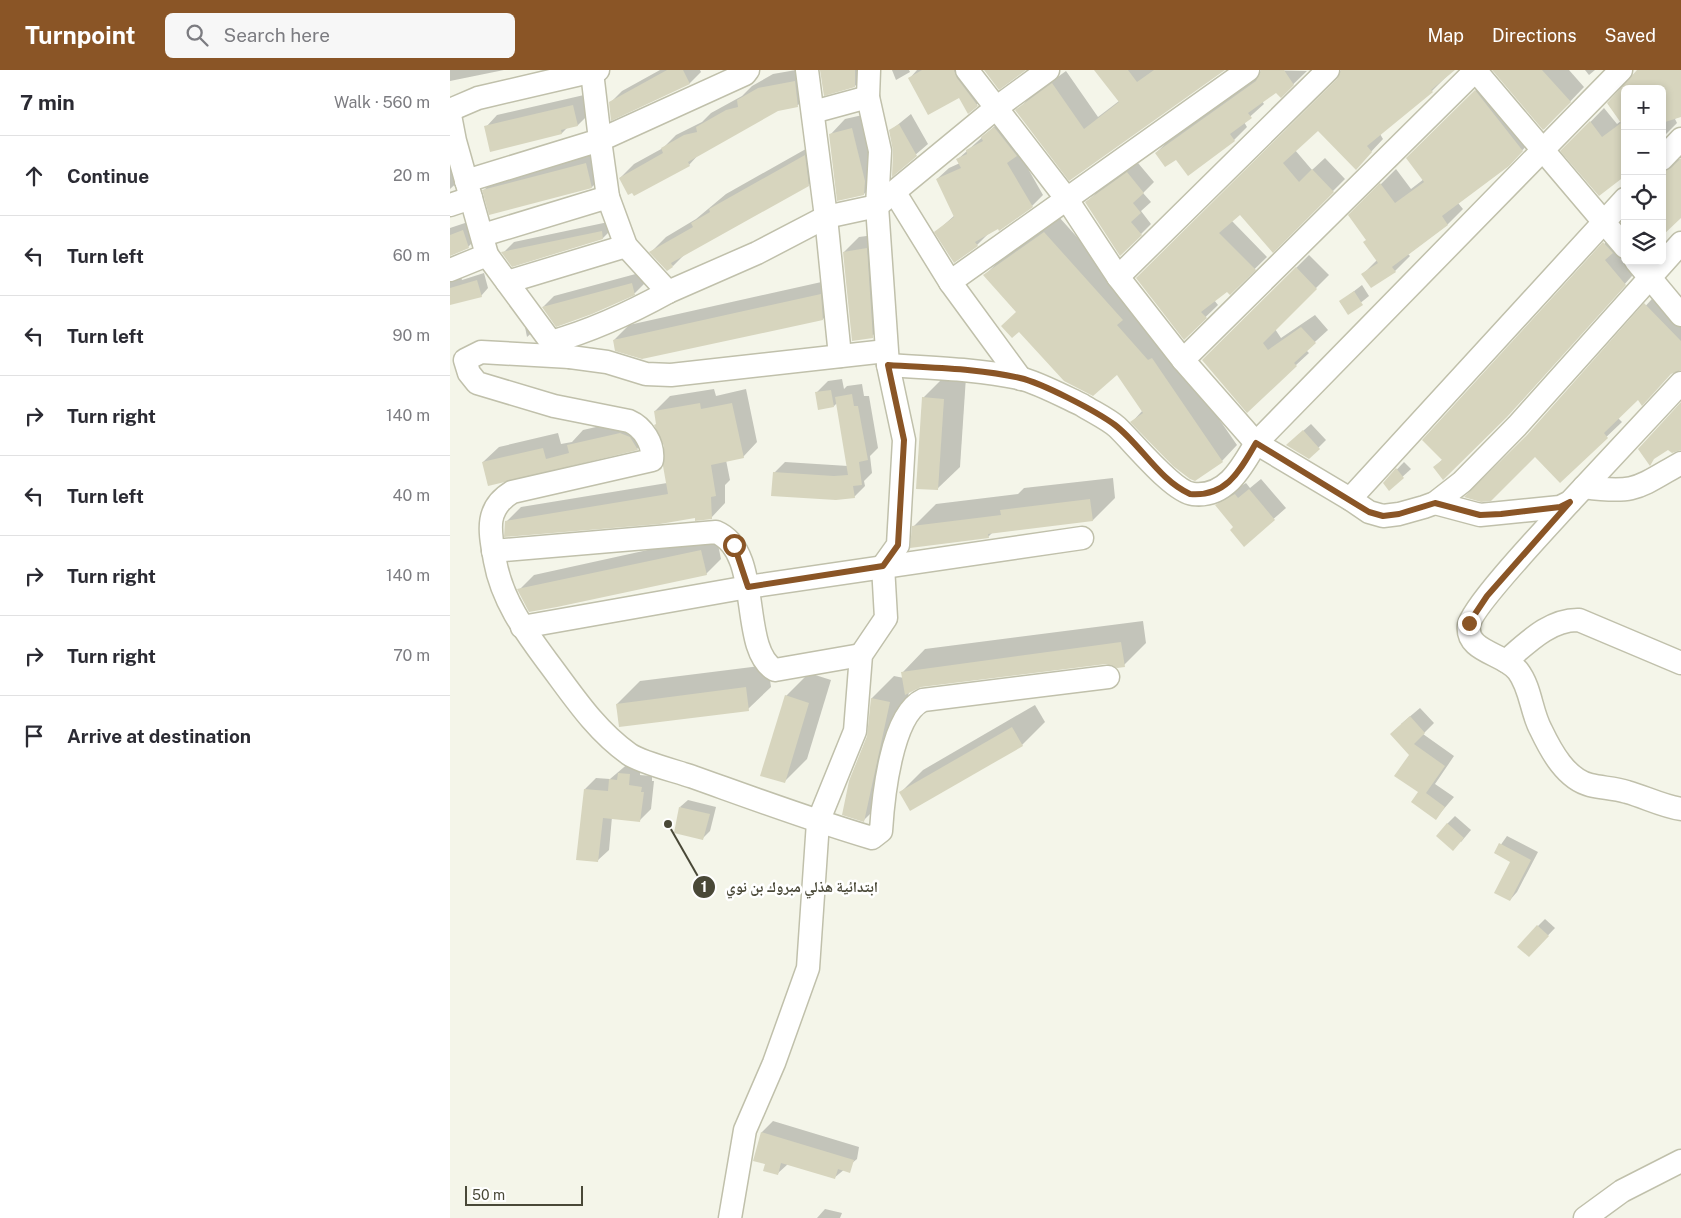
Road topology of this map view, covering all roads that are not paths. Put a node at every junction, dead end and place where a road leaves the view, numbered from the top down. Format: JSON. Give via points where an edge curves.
{"nodes":[{"id":1,"x":748,"y":70,"type":"edge"},
{"id":2,"x":807,"y":70,"type":"edge"},
{"id":3,"x":869,"y":70,"type":"edge"},
{"id":4,"x":967,"y":70,"type":"edge"},
{"id":5,"x":1048,"y":70,"type":"edge"},
{"id":6,"x":1248,"y":70,"type":"edge"},
{"id":7,"x":1328,"y":70,"type":"edge"},
{"id":8,"x":1475,"y":70,"type":"edge"},
{"id":9,"x":1621,"y":70,"type":"edge"},
{"id":10,"x":595,"y":71,"type":"edge"},
{"id":11,"x":868,"y":97,"type":"junction"},
{"id":12,"x":996,"y":108,"type":"junction"},
{"id":13,"x":450,"y":110,"type":"edge"},
{"id":14,"x":813,"y":112,"type":"junction"},
{"id":15,"x":450,"y":115,"type":"edge"},
{"id":16,"x":1681,"y":139,"type":"edge"},
{"id":17,"x":600,"y":140,"type":"junction"},
{"id":18,"x":452,"y":142,"type":"edge"},
{"id":19,"x":1541,"y":150,"type":"junction"},
{"id":20,"x":1666,"y":155,"type":"edge"},
{"id":21,"x":469,"y":189,"type":"junction"},
{"id":22,"x":608,"y":197,"type":"junction"},
{"id":23,"x":1066,"y":198,"type":"junction"},
{"id":24,"x":886,"y":199,"type":"junction"},
{"id":25,"x":1621,"y":203,"type":"edge"},
{"id":26,"x":450,"y":205,"type":"edge"},
{"id":27,"x":826,"y":217,"type":"junction"},
{"id":28,"x":1604,"y":221,"type":"junction"},
{"id":29,"x":1621,"y":242,"type":"edge"},
{"id":30,"x":1681,"y":243,"type":"edge"},
{"id":31,"x":485,"y":245,"type":"junction"},
{"id":32,"x":626,"y":246,"type":"junction"},
{"id":33,"x":1643,"y":269,"type":"edge"},
{"id":34,"x":450,"y":270,"type":"edge"},
{"id":35,"x":1118,"y":277,"type":"junction"},
{"id":36,"x":508,"y":282,"type":"junction"},
{"id":37,"x":950,"y":282,"type":"junction"},
{"id":38,"x":668,"y":292,"type":"junction"},
{"id":39,"x":1681,"y":315,"type":"edge"},
{"id":40,"x":552,"y":342,"type":"junction"},
{"id":41,"x":840,"y":356,"type":"junction"},
{"id":42,"x":570,"y":357,"type":"junction"},
{"id":43,"x":887,"y":358,"type":"junction"},
{"id":44,"x":1183,"y":360,"type":"junction"},
{"id":45,"x":1021,"y":378,"type":"junction"},
{"id":46,"x":1681,"y":383,"type":"edge"},
{"id":47,"x":1256,"y":443,"type":"junction"},
{"id":48,"x":1681,"y":463,"type":"edge"},
{"id":49,"x":1577,"y":494,"type":"junction"},
{"id":50,"x":1350,"y":499,"type":"junction"},
{"id":51,"x":1435,"y":503,"type":"junction"},
{"id":52,"x":1082,"y":538,"type":"dead end"},
{"id":53,"x":493,"y":551,"type":"junction"},
{"id":54,"x":883,"y":566,"type":"junction"},
{"id":55,"x":748,"y":587,"type":"junction"},
{"id":56,"x":522,"y":627,"type":"junction"},
{"id":57,"x":861,"y":655,"type":"junction"},
{"id":58,"x":1506,"y":660,"type":"junction"},
{"id":59,"x":1681,"y":663,"type":"edge"},
{"id":60,"x":1108,"y":678,"type":"dead end"},
{"id":61,"x":1681,"y":809,"type":"edge"},
{"id":62,"x":818,"y":822,"type":"junction"},
{"id":63,"x":1681,"y":1161,"type":"edge"},
{"id":64,"x":730,"y":1218,"type":"edge"},
{"id":65,"x":1585,"y":1218,"type":"edge"}],
"edges":[{"from":1,"to":17,"type":"street"},
{"from":2,"to":14,"type":"street"},
{"from":3,"to":11,"type":"street"},
{"from":4,"to":12,"type":"street"},
{"from":5,"to":12,"type":"street"},
{"from":6,"to":23,"type":"street"},
{"from":7,"to":35,"type":"street"},
{"from":8,"to":19,"type":"street"},
{"from":8,"to":44,"type":"street"},
{"from":9,"to":19,"type":"street"},
{"from":10,"to":13,"type":"street","via":[[478,98]]},
{"from":10,"to":17,"type":"street"},
{"from":11,"to":14,"type":"street"},
{"from":11,"to":24,"type":"street"},
{"from":12,"to":23,"type":"street"},
{"from":12,"to":24,"type":"street"},
{"from":14,"to":27,"type":"street"},
{"from":15,"to":18,"type":"street"},
{"from":16,"to":20,"type":"street"},
{"from":17,"to":21,"type":"street"},
{"from":17,"to":22,"type":"street"},
{"from":18,"to":21,"type":"street"},
{"from":19,"to":28,"type":"street"},
{"from":19,"to":47,"type":"street"},
{"from":21,"to":26,"type":"street"},
{"from":21,"to":31,"type":"street"},
{"from":22,"to":31,"type":"street"},
{"from":22,"to":32,"type":"street"},
{"from":23,"to":35,"type":"street"},
{"from":23,"to":37,"type":"street"},
{"from":24,"to":27,"type":"street"},
{"from":24,"to":37,"type":"street"},
{"from":24,"to":43,"type":"street"},
{"from":25,"to":28,"type":"street"},
{"from":27,"to":38,"type":"street","via":[[757,253]]},
{"from":27,"to":41,"type":"street"},
{"from":28,"to":29,"type":"street"},
{"from":28,"to":50,"type":"street"},
{"from":30,"to":33,"type":"street"},
{"from":31,"to":34,"type":"street"},
{"from":31,"to":36,"type":"street"},
{"from":32,"to":36,"type":"street"},
{"from":32,"to":38,"type":"street"},
{"from":33,"to":39,"type":"street"},
{"from":33,"to":51,"type":"street","via":[[1517,426],[1462,482]]},
{"from":35,"to":44,"type":"street"},
{"from":36,"to":40,"type":"street"},
{"from":37,"to":45,"type":"street"},
{"from":38,"to":40,"type":"street","via":[[627,316]]},
{"from":40,"to":42,"type":"street"},
{"from":41,"to":42,"type":"street","via":[[671,375],[646,374],[607,362]]},
{"from":41,"to":43,"type":"street"},
{"from":42,"to":53,"type":"street","via":[[481,352],[465,360],[477,383],[554,406],[630,421],[640,426],[647,436],[652,460],[512,492],[500,499],[490,519]]},
{"from":43,"to":45,"type":"street"},
{"from":43,"to":54,"type":"street","via":[[904,440],[898,545]]},
{"from":44,"to":47,"type":"street"},
{"from":45,"to":47,"type":"street","via":[[1081,405],[1115,426],[1162,474],[1190,494],[1211,492],[1236,476]]},
{"from":46,"to":49,"type":"street"},
{"from":47,"to":50,"type":"street"},
{"from":48,"to":49,"type":"street","via":[[1632,489]]},
{"from":49,"to":51,"type":"street","via":[[1549,508],[1480,515]]},
{"from":49,"to":58,"type":"street","via":[[1487,596],[1469,623],[1469,636],[1473,642]]},
{"from":50,"to":51,"type":"street","via":[[1369,512],[1383,516]]},
{"from":52,"to":54,"type":"street"},
{"from":53,"to":55,"type":"street","via":[[716,532],[726,536],[734,545]]},
{"from":53,"to":56,"type":"street","via":[[510,607]]},
{"from":54,"to":55,"type":"street"},
{"from":54,"to":57,"type":"street","via":[[886,618]]},
{"from":55,"to":56,"type":"street"},
{"from":55,"to":57,"type":"street","via":[[759,653],[766,665],[775,670]]},
{"from":56,"to":62,"type":"street","via":[[597,727],[630,755]]},
{"from":57,"to":62,"type":"street","via":[[854,731]]},
{"from":58,"to":59,"type":"street","via":[[1546,629],[1579,620]]},
{"from":58,"to":61,"type":"street","via":[[1522,677],[1541,731],[1570,775],[1589,785],[1626,791]]},
{"from":60,"to":62,"type":"street","via":[[923,700],[908,711],[891,760],[884,784],[881,832],[872,838]]},
{"from":62,"to":64,"type":"street","via":[[808,968],[774,1063],[745,1130]]},
{"from":63,"to":65,"type":"street","via":[[1622,1191]]}]}
